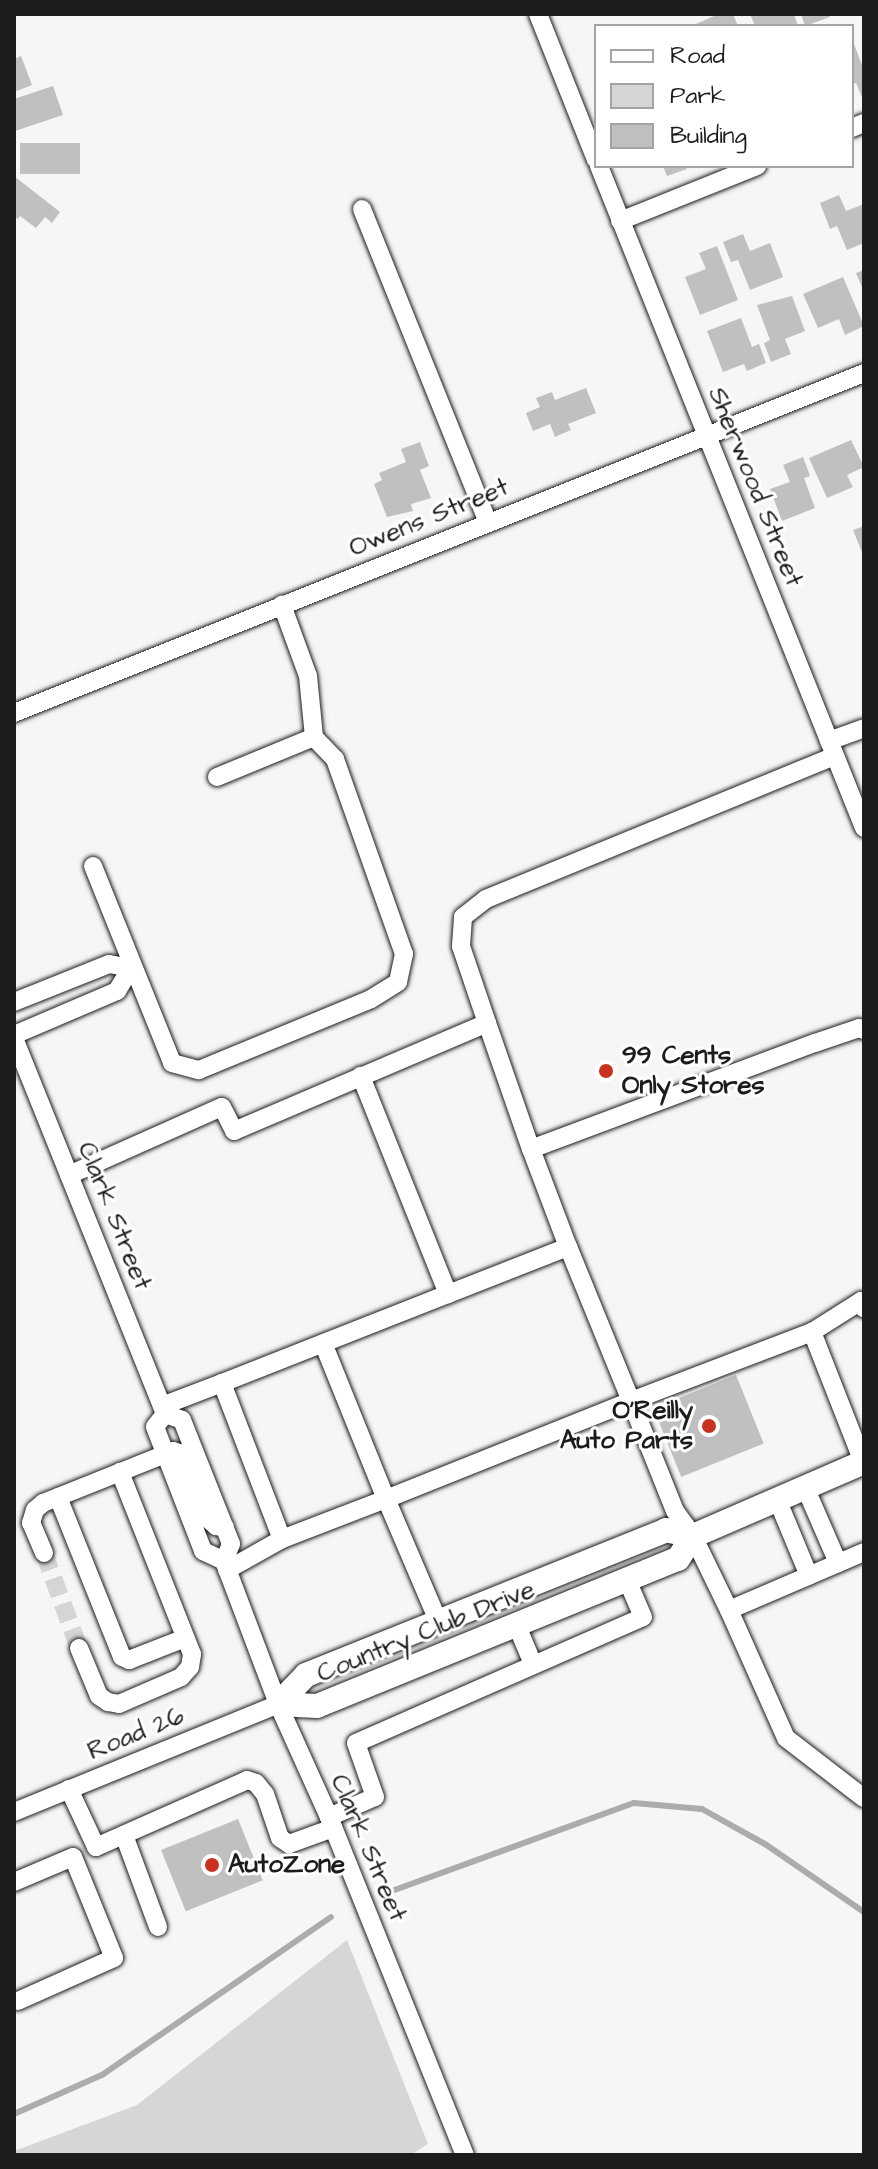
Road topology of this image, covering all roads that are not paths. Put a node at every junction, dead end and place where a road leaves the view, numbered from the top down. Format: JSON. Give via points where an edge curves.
{"nodes":[{"id":1,"x":544,"y":16,"type":"edge"},
{"id":2,"x":594,"y":154,"type":"edge"},
{"id":3,"x":600,"y":168,"type":"edge"},
{"id":4,"x":752,"y":168,"type":"edge"},
{"id":5,"x":362,"y":209,"type":"dead end"},
{"id":6,"x":620,"y":221,"type":"junction"},
{"id":7,"x":864,"y":373,"type":"edge"},
{"id":8,"x":707,"y":435,"type":"junction"},
{"id":9,"x":488,"y":522,"type":"junction"},
{"id":10,"x":282,"y":605,"type":"junction"},
{"id":11,"x":14,"y":713,"type":"edge"},
{"id":12,"x":864,"y":728,"type":"edge"},
{"id":13,"x":314,"y":737,"type":"junction"},
{"id":14,"x":832,"y":749,"type":"junction"},
{"id":15,"x":217,"y":777,"type":"dead end"},
{"id":16,"x":864,"y":828,"type":"edge"},
{"id":17,"x":93,"y":866,"type":"dead end"},
{"id":18,"x":131,"y":968,"type":"junction"},
{"id":19,"x":14,"y":1002,"type":"edge"},
{"id":20,"x":487,"y":1023,"type":"junction"},
{"id":21,"x":862,"y":1025,"type":"edge"},
{"id":22,"x":14,"y":1036,"type":"edge"},
{"id":23,"x":361,"y":1076,"type":"junction"},
{"id":24,"x":531,"y":1149,"type":"junction"},
{"id":25,"x":69,"y":1175,"type":"junction"},
{"id":26,"x":568,"y":1247,"type":"junction"},
{"id":27,"x":448,"y":1294,"type":"junction"},
{"id":28,"x":863,"y":1302,"type":"edge"},
{"id":29,"x":812,"y":1332,"type":"junction"},
{"id":30,"x":323,"y":1343,"type":"junction"},
{"id":31,"x":222,"y":1383,"type":"junction"},
{"id":32,"x":631,"y":1401,"type":"junction"},
{"id":33,"x":163,"y":1410,"type":"junction"},
{"id":34,"x":165,"y":1454,"type":"junction"},
{"id":35,"x":863,"y":1462,"type":"edge"},
{"id":36,"x":120,"y":1472,"type":"junction"},
{"id":37,"x":805,"y":1487,"type":"junction"},
{"id":38,"x":58,"y":1497,"type":"junction"},
{"id":39,"x":386,"y":1499,"type":"junction"},
{"id":40,"x":777,"y":1499,"type":"junction"},
{"id":41,"x":225,"y":1527,"type":"junction"},
{"id":42,"x":693,"y":1536,"type":"junction"},
{"id":43,"x":282,"y":1539,"type":"junction"},
{"id":44,"x":864,"y":1552,"type":"edge"},
{"id":45,"x":44,"y":1553,"type":"tunnel mouth"},
{"id":46,"x":838,"y":1563,"type":"junction"},
{"id":47,"x":226,"y":1566,"type":"junction"},
{"id":48,"x":809,"y":1576,"type":"junction"},
{"id":49,"x":627,"y":1580,"type":"junction"},
{"id":50,"x":729,"y":1610,"type":"junction"},
{"id":51,"x":439,"y":1623,"type":"junction"},
{"id":52,"x":517,"y":1626,"type":"junction"},
{"id":53,"x":185,"y":1638,"type":"junction"},
{"id":54,"x":79,"y":1648,"type":"tunnel mouth"},
{"id":55,"x":533,"y":1664,"type":"junction"},
{"id":56,"x":278,"y":1704,"type":"junction"},
{"id":57,"x":69,"y":1789,"type":"junction"},
{"id":58,"x":864,"y":1798,"type":"edge"},
{"id":59,"x":14,"y":1812,"type":"edge"},
{"id":60,"x":331,"y":1822,"type":"junction"},
{"id":61,"x":124,"y":1835,"type":"junction"},
{"id":62,"x":96,"y":1847,"type":"junction"},
{"id":63,"x":73,"y":1857,"type":"junction"},
{"id":64,"x":14,"y":1882,"type":"edge"},
{"id":65,"x":158,"y":1927,"type":"dead end"},
{"id":66,"x":18,"y":2001,"type":"dead end"},
{"id":67,"x":465,"y":2155,"type":"edge"}],
"edges":[{"from":1,"to":2,"type":"street"},
{"from":3,"to":6,"type":"street","name":"Sherwood Street"},
{"from":4,"to":6,"type":"street"},
{"from":5,"to":9,"type":"street"},
{"from":6,"to":8,"type":"street","name":"Sherwood Street"},
{"from":7,"to":8,"type":"street","name":"Owens Street"},
{"from":8,"to":9,"type":"street","name":"Owens Street"},
{"from":8,"to":14,"type":"street","name":"Sherwood Street"},
{"from":9,"to":10,"type":"street","name":"Owens Street"},
{"from":10,"to":11,"type":"street","name":"Owens Street"},
{"from":10,"to":13,"type":"street","via":[[308,676]]},
{"from":12,"to":14,"type":"street"},
{"from":13,"to":15,"type":"street"},
{"from":13,"to":18,"type":"street","via":[[335,759],[404,954],[398,982],[371,999],[199,1070],[172,1063]]},
{"from":14,"to":16,"type":"street","name":"Sherwood Street"},
{"from":14,"to":20,"type":"street","via":[[486,899],[463,917],[461,946]]},
{"from":17,"to":18,"type":"street"},
{"from":18,"to":19,"type":"street","via":[[109,964]]},
{"from":18,"to":22,"type":"street","via":[[117,991]]},
{"from":20,"to":23,"type":"street"},
{"from":20,"to":24,"type":"street"},
{"from":21,"to":24,"type":"street"},
{"from":22,"to":25,"type":"street","name":"Clark Street"},
{"from":23,"to":25,"type":"street","via":[[234,1131],[222,1107]]},
{"from":23,"to":27,"type":"street"},
{"from":24,"to":26,"type":"street"},
{"from":25,"to":33,"type":"street","name":"Clark Street"},
{"from":26,"to":27,"type":"street"},
{"from":26,"to":32,"type":"street"},
{"from":27,"to":30,"type":"street"},
{"from":28,"to":29,"type":"street"},
{"from":29,"to":32,"type":"street"},
{"from":29,"to":35,"type":"street"},
{"from":30,"to":31,"type":"street"},
{"from":30,"to":39,"type":"street"},
{"from":31,"to":33,"type":"street"},
{"from":31,"to":43,"type":"street"},
{"from":32,"to":39,"type":"street"},
{"from":32,"to":42,"type":"street","via":[[675,1511]]},
{"from":33,"to":34,"type":"street","name":"Clark Street","via":[[155,1427]]},
{"from":33,"to":41,"type":"street","name":"Clark Street","via":[[182,1420]]},
{"from":34,"to":36,"type":"street"},
{"from":34,"to":41,"type":"street","via":[[179,1453],[208,1519]]},
{"from":34,"to":47,"type":"street","name":"Clark Street","via":[[203,1551]]},
{"from":35,"to":37,"type":"main road","name":"Country Club Drive"},
{"from":36,"to":38,"type":"street"},
{"from":36,"to":53,"type":"street"},
{"from":37,"to":40,"type":"main road","name":"Country Club Drive"},
{"from":37,"to":46,"type":"street"},
{"from":38,"to":45,"type":"street","via":[[35,1510],[31,1523]]},
{"from":38,"to":53,"type":"street","via":[[122,1657],[129,1660]]},
{"from":39,"to":43,"type":"street"},
{"from":39,"to":51,"type":"street"},
{"from":40,"to":42,"type":"main road","name":"Country Club Drive"},
{"from":40,"to":48,"type":"street"},
{"from":41,"to":47,"type":"street","name":"Clark Street","via":[[231,1544]]},
{"from":42,"to":49,"type":"main road","name":"Country Club Drive","via":[[678,1559]]},
{"from":42,"to":50,"type":"street"},
{"from":42,"to":51,"type":"main road","name":"Country Club Drive","via":[[666,1530]]},
{"from":43,"to":47,"type":"street"},
{"from":44,"to":46,"type":"street"},
{"from":46,"to":48,"type":"street"},
{"from":47,"to":56,"type":"street","name":"Clark Street"},
{"from":48,"to":50,"type":"street"},
{"from":49,"to":52,"type":"main road","name":"Country Club Drive"},
{"from":49,"to":55,"type":"street","via":[[643,1617]]},
{"from":50,"to":58,"type":"street","via":[[786,1738]]},
{"from":51,"to":56,"type":"main road","name":"Country Club Drive","via":[[306,1675]]},
{"from":52,"to":55,"type":"street"},
{"from":52,"to":56,"type":"main road","name":"Country Club Drive","via":[[317,1706]]},
{"from":53,"to":54,"type":"street","via":[[192,1654],[181,1677],[119,1704],[99,1696]]},
{"from":55,"to":60,"type":"street","via":[[356,1743],[375,1797]]},
{"from":56,"to":57,"type":"street","name":"Road 26"},
{"from":56,"to":60,"type":"street","name":"Clark Street"},
{"from":57,"to":59,"type":"street","name":"Road 26"},
{"from":57,"to":62,"type":"street"},
{"from":60,"to":61,"type":"street","via":[[289,1844],[280,1838],[265,1794],[247,1780]]},
{"from":60,"to":67,"type":"street","name":"Clark Street"},
{"from":61,"to":62,"type":"street"},
{"from":61,"to":65,"type":"street"},
{"from":62,"to":63,"type":"street"},
{"from":63,"to":64,"type":"street"},
{"from":63,"to":66,"type":"street","via":[[114,1958]]}]}
